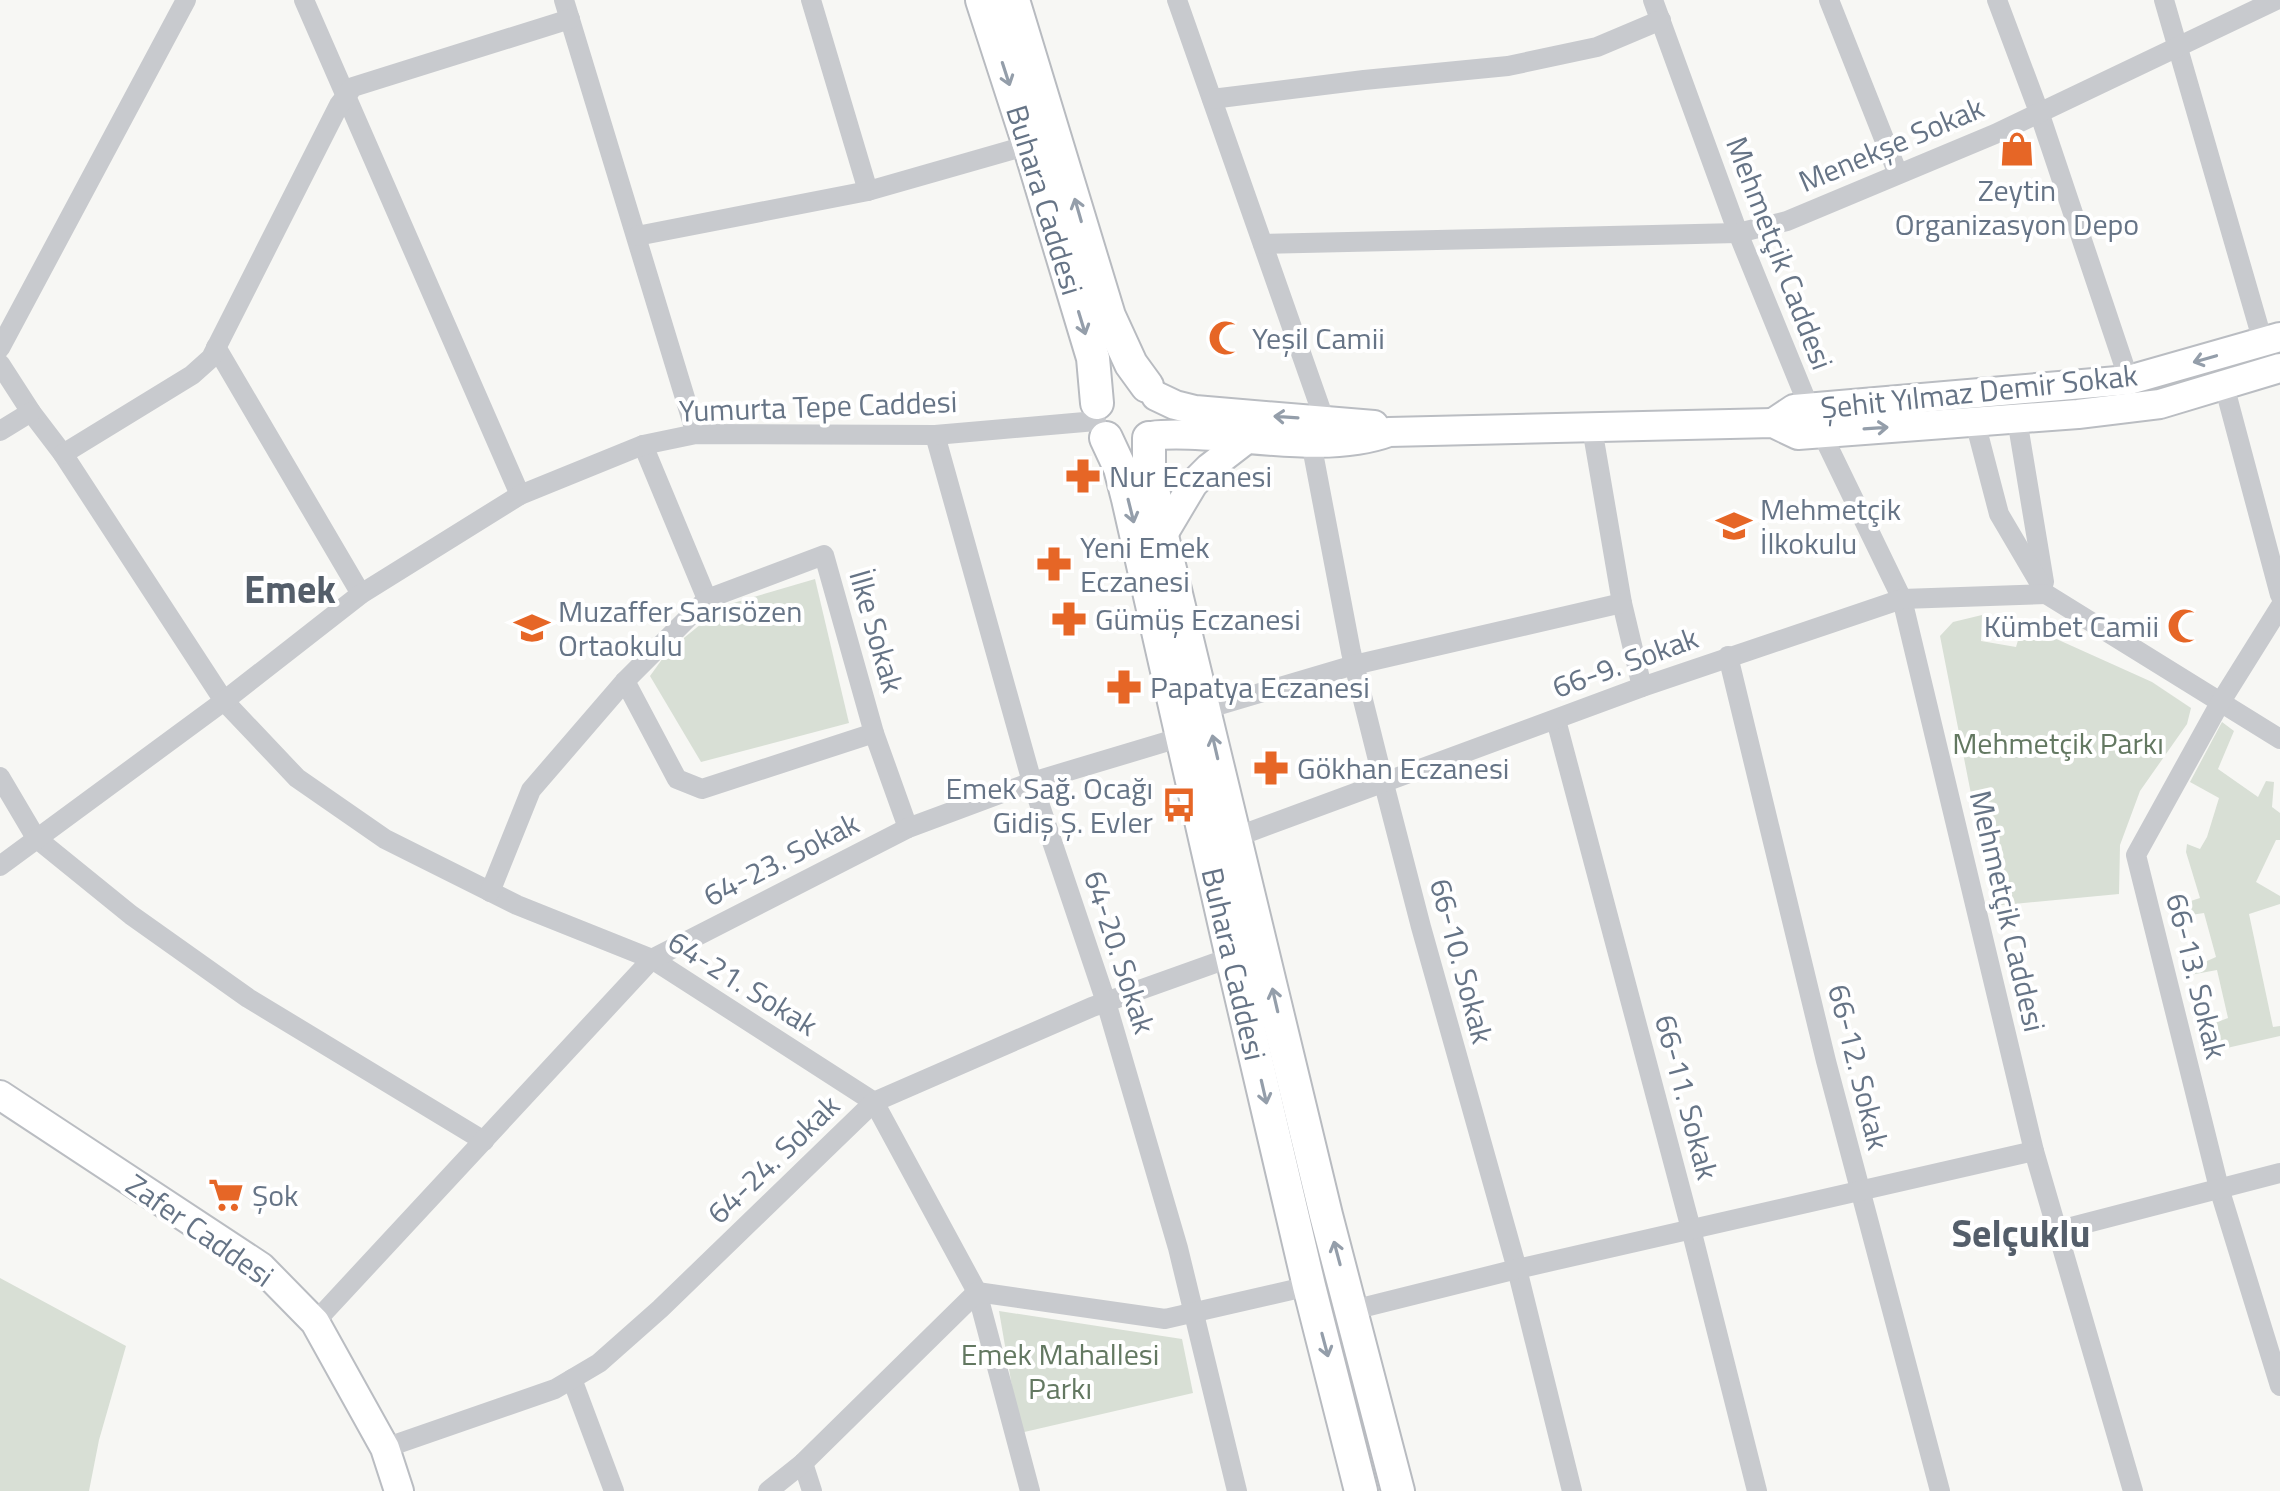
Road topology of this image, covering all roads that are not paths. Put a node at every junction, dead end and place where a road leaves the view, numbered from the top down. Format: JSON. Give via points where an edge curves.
{"nodes":[{"id":1,"x":186,"y":0,"type":"edge"},
{"id":2,"x":304,"y":0,"type":"edge"},
{"id":3,"x":811,"y":0,"type":"edge"},
{"id":4,"x":982,"y":0,"type":"edge"},
{"id":5,"x":1013,"y":0,"type":"edge"},
{"id":6,"x":1177,"y":0,"type":"edge"},
{"id":7,"x":1653,"y":0,"type":"edge"},
{"id":8,"x":1829,"y":0,"type":"edge"},
{"id":9,"x":1997,"y":0,"type":"edge"},
{"id":10,"x":2164,"y":0,"type":"edge"},
{"id":11,"x":2276,"y":0,"type":"edge"},
{"id":12,"x":567,"y":9,"type":"edge"},
{"id":13,"x":1661,"y":20,"type":"junction"},
{"id":14,"x":2177,"y":49,"type":"junction"},
{"id":15,"x":345,"y":97,"type":"junction"},
{"id":16,"x":1212,"y":99,"type":"junction"},
{"id":17,"x":2039,"y":112,"type":"junction"},
{"id":18,"x":1029,"y":145,"type":"junction"},
{"id":19,"x":1898,"y":174,"type":"junction"},
{"id":20,"x":868,"y":191,"type":"junction"},
{"id":21,"x":1738,"y":233,"type":"junction"},
{"id":22,"x":637,"y":236,"type":"junction"},
{"id":23,"x":1263,"y":244,"type":"junction"},
{"id":24,"x":2272,"y":339,"type":"edge"},
{"id":25,"x":216,"y":347,"type":"junction"},
{"id":26,"x":0,"y":348,"type":"edge"},
{"id":27,"x":0,"y":364,"type":"edge"},
{"id":28,"x":2280,"y":368,"type":"edge"},
{"id":29,"x":2129,"y":380,"type":"junction"},
{"id":30,"x":2224,"y":385,"type":"junction"},
{"id":31,"x":1151,"y":391,"type":"junction"},
{"id":32,"x":31,"y":412,"type":"junction"},
{"id":33,"x":2017,"y":419,"type":"junction"},
{"id":34,"x":1099,"y":420,"type":"junction"},
{"id":35,"x":1815,"y":420,"type":"junction"},
{"id":36,"x":1975,"y":422,"type":"junction"},
{"id":37,"x":1592,"y":428,"type":"junction"},
{"id":38,"x":0,"y":431,"type":"edge"},
{"id":39,"x":696,"y":434,"type":"junction"},
{"id":40,"x":1323,"y":434,"type":"junction"},
{"id":41,"x":935,"y":435,"type":"junction"},
{"id":42,"x":1150,"y":437,"type":"junction"},
{"id":43,"x":1248,"y":438,"type":"junction"},
{"id":44,"x":643,"y":445,"type":"junction"},
{"id":45,"x":63,"y":454,"type":"junction"},
{"id":46,"x":520,"y":495,"type":"junction"},
{"id":47,"x":1162,"y":536,"type":"junction"},
{"id":48,"x":361,"y":594,"type":"junction"},
{"id":49,"x":2046,"y":594,"type":"junction"},
{"id":50,"x":2280,"y":595,"type":"edge"},
{"id":51,"x":707,"y":599,"type":"junction"},
{"id":52,"x":1902,"y":599,"type":"junction"},
{"id":53,"x":1622,"y":603,"type":"junction"},
{"id":54,"x":2280,"y":607,"type":"edge"},
{"id":55,"x":1728,"y":656,"type":"junction"},
{"id":56,"x":1354,"y":665,"type":"junction"},
{"id":57,"x":625,"y":681,"type":"junction"},
{"id":58,"x":1642,"y":687,"type":"junction"},
{"id":59,"x":224,"y":701,"type":"junction"},
{"id":60,"x":2220,"y":703,"type":"junction"},
{"id":61,"x":1206,"y":709,"type":"junction"},
{"id":62,"x":1556,"y":720,"type":"junction"},
{"id":63,"x":874,"y":733,"type":"junction"},
{"id":64,"x":1182,"y":737,"type":"junction"},
{"id":65,"x":2280,"y":739,"type":"edge"},
{"id":66,"x":0,"y":777,"type":"edge"},
{"id":67,"x":1032,"y":782,"type":"junction"},
{"id":68,"x":1384,"y":784,"type":"junction"},
{"id":69,"x":908,"y":828,"type":"junction"},
{"id":70,"x":1236,"y":837,"type":"junction"},
{"id":71,"x":36,"y":838,"type":"junction"},
{"id":72,"x":0,"y":866,"type":"edge"},
{"id":73,"x":490,"y":892,"type":"junction"},
{"id":74,"x":1232,"y":957,"type":"junction"},
{"id":75,"x":652,"y":959,"type":"junction"},
{"id":76,"x":1106,"y":1002,"type":"junction"},
{"id":77,"x":0,"y":1095,"type":"edge"},
{"id":78,"x":874,"y":1102,"type":"junction"},
{"id":79,"x":484,"y":1141,"type":"junction"},
{"id":80,"x":2034,"y":1151,"type":"junction"},
{"id":81,"x":2280,"y":1173,"type":"edge"},
{"id":82,"x":2219,"y":1188,"type":"junction"},
{"id":83,"x":1859,"y":1191,"type":"junction"},
{"id":84,"x":1691,"y":1229,"type":"junction"},
{"id":85,"x":2056,"y":1231,"type":"junction"},
{"id":86,"x":1517,"y":1269,"type":"junction"},
{"id":87,"x":1309,"y":1286,"type":"junction"},
{"id":88,"x":977,"y":1292,"type":"junction"},
{"id":89,"x":1353,"y":1310,"type":"junction"},
{"id":90,"x":1196,"y":1313,"type":"junction"},
{"id":91,"x":315,"y":1322,"type":"junction"},
{"id":92,"x":572,"y":1379,"type":"junction"},
{"id":93,"x":2280,"y":1386,"type":"edge"},
{"id":94,"x":385,"y":1448,"type":"junction"},
{"id":95,"x":803,"y":1463,"type":"junction"},
{"id":96,"x":399,"y":1491,"type":"edge"},
{"id":97,"x":614,"y":1491,"type":"edge"},
{"id":98,"x":768,"y":1491,"type":"edge"},
{"id":99,"x":812,"y":1491,"type":"edge"},
{"id":100,"x":1030,"y":1491,"type":"edge"},
{"id":101,"x":1237,"y":1491,"type":"edge"},
{"id":102,"x":1361,"y":1491,"type":"edge"},
{"id":103,"x":1398,"y":1491,"type":"edge"},
{"id":104,"x":1572,"y":1491,"type":"edge"},
{"id":105,"x":1757,"y":1491,"type":"edge"},
{"id":106,"x":1940,"y":1491,"type":"edge"},
{"id":107,"x":2133,"y":1491,"type":"edge"}],
"edges":[{"from":1,"to":26,"type":"street"},
{"from":2,"to":15,"type":"street"},
{"from":3,"to":20,"type":"street"},
{"from":4,"to":18,"type":"main road","name":"Buhara Caddesi","one_way":true},
{"from":31,"to":5,"type":"main road","name":"Buhara Caddesi","one_way":true,"via":[[1131,364],[1109,316]]},
{"from":6,"to":16,"type":"street","name":"66-10. Sokak"},
{"from":7,"to":13,"type":"street","name":"Mehmetçik Caddesi"},
{"from":8,"to":19,"type":"street"},
{"from":9,"to":17,"type":"street"},
{"from":10,"to":14,"type":"street"},
{"from":11,"to":14,"type":"street","name":"Menekşe Sokak"},
{"from":12,"to":15,"type":"street","via":[[353,87]]},
{"from":12,"to":22,"type":"street"},
{"from":13,"to":16,"type":"street","via":[[1597,47],[1508,66]]},
{"from":13,"to":21,"type":"street","name":"Mehmetçik Caddesi"},
{"from":14,"to":17,"type":"street","name":"Menekşe Sokak"},
{"from":14,"to":24,"type":"street"},
{"from":15,"to":25,"type":"street"},
{"from":15,"to":46,"type":"street"},
{"from":16,"to":23,"type":"street","name":"66-10. Sokak"},
{"from":17,"to":19,"type":"street","name":"Menekşe Sokak"},
{"from":17,"to":29,"type":"street"},
{"from":18,"to":20,"type":"street"},
{"from":18,"to":34,"type":"main road","name":"Buhara Caddesi","one_way":true,"via":[[1093,358]]},
{"from":19,"to":21,"type":"street","name":"Menekşe Sokak","via":[[1787,221]]},
{"from":20,"to":22,"type":"street"},
{"from":21,"to":23,"type":"street","name":"Menekşe Sokak"},
{"from":21,"to":35,"type":"street","name":"Mehmetçik Caddesi"},
{"from":22,"to":39,"type":"street"},
{"from":23,"to":40,"type":"street","name":"66-10. Sokak"},
{"from":24,"to":29,"type":"street","name":"Şehit Yılmaz Demir Sokak","one_way":true},
{"from":25,"to":45,"type":"street","via":[[192,375]]},
{"from":25,"to":48,"type":"street"},
{"from":27,"to":32,"type":"street","name":"64-21. Sokak"},
{"from":28,"to":30,"type":"street","name":"Şehit Yılmaz Demir Sokak"},
{"from":29,"to":35,"type":"street","name":"Şehit Yılmaz Demir Sokak"},
{"from":30,"to":33,"type":"street","name":"Şehit Yılmaz Demir Sokak","via":[[2160,404]]},
{"from":30,"to":50,"type":"street"},
{"from":31,"to":34,"type":"main road","via":[[1134,381],[1108,387]]},
{"from":40,"to":31,"type":"street","name":"Şehit Yılmaz Demir Sokak","one_way":true,"via":[[1195,410]]},
{"from":31,"to":42,"type":"main road","via":[[1160,420]]},
{"from":32,"to":38,"type":"street"},
{"from":32,"to":45,"type":"street","name":"64-21. Sokak"},
{"from":33,"to":36,"type":"street","name":"Şehit Yılmaz Demir Sokak"},
{"from":33,"to":49,"type":"street"},
{"from":34,"to":41,"type":"street","name":"Yumurta Tepe Caddesi"},
{"from":34,"to":42,"type":"main road","via":[[1116,444],[1129,447]]},
{"from":34,"to":64,"type":"main road","name":"Buhara Caddesi","one_way":true,"via":[[1123,480]]},
{"from":35,"to":36,"type":"street","name":"Şehit Yılmaz Demir Sokak","one_way":true},
{"from":35,"to":37,"type":"street","name":"Şehit Yılmaz Demir Sokak","via":[[1798,435],[1773,423]]},
{"from":35,"to":52,"type":"street","name":"Mehmetçik Caddesi"},
{"from":36,"to":49,"type":"street","via":[[1999,514]]},
{"from":37,"to":40,"type":"street","name":"Şehit Yılmaz Demir Sokak","via":[[1389,432],[1371,423]]},
{"from":37,"to":53,"type":"street"},
{"from":39,"to":41,"type":"street","name":"Yumurta Tepe Caddesi"},
{"from":39,"to":44,"type":"street","name":"Yumurta Tepe Caddesi"},
{"from":40,"to":43,"type":"street","name":"Şehit Yılmaz Demir Sokak"},
{"from":40,"to":56,"type":"street","name":"66-10. Sokak"},
{"from":41,"to":67,"type":"street","name":"64-20. Sokak"},
{"from":42,"to":43,"type":"street","name":"Şehit Yılmaz Demir Sokak"},
{"from":42,"to":47,"type":"main road","name":"Buhara Caddesi","via":[[1149,468]]},
{"from":43,"to":47,"type":"street","via":[[1193,484]]},
{"from":44,"to":46,"type":"street","name":"Yumurta Tepe Caddesi"},
{"from":44,"to":51,"type":"street"},
{"from":45,"to":59,"type":"street","name":"64-21. Sokak"},
{"from":46,"to":48,"type":"street","name":"Yumurta Tepe Caddesi"},
{"from":47,"to":61,"type":"main road","name":"Buhara Caddesi"},
{"from":48,"to":59,"type":"street","name":"Yumurta Tepe Caddesi"},
{"from":49,"to":52,"type":"street","name":"66-9. Sokak"},
{"from":49,"to":60,"type":"street"},
{"from":51,"to":57,"type":"street","name":"İlke Sokak"},
{"from":51,"to":63,"type":"street","name":"İlke Sokak","via":[[824,555]]},
{"from":52,"to":55,"type":"street","name":"66-9. Sokak"},
{"from":52,"to":80,"type":"street","name":"Mehmetçik Caddesi"},
{"from":53,"to":56,"type":"street"},
{"from":53,"to":58,"type":"street"},
{"from":54,"to":60,"type":"street","name":"66-13. Sokak"},
{"from":55,"to":58,"type":"street","name":"66-9. Sokak"},
{"from":55,"to":83,"type":"street","name":"66-12. Sokak"},
{"from":56,"to":61,"type":"street"},
{"from":56,"to":68,"type":"street","name":"66-10. Sokak"},
{"from":57,"to":63,"type":"street","via":[[677,779],[702,789]]},
{"from":57,"to":73,"type":"street","name":"İlke Sokak","via":[[531,790]]},
{"from":58,"to":62,"type":"street","name":"66-9. Sokak"},
{"from":59,"to":71,"type":"street","name":"Yumurta Tepe Caddesi"},
{"from":59,"to":73,"type":"street","name":"64-21. Sokak","via":[[297,778],[385,839]]},
{"from":60,"to":65,"type":"street"},
{"from":60,"to":82,"type":"street","name":"66-13. Sokak","via":[[2136,855]]},
{"from":70,"to":61,"type":"main road","name":"Buhara Caddesi","one_way":true},
{"from":62,"to":68,"type":"street","name":"66-9. Sokak"},
{"from":62,"to":84,"type":"street","name":"66-11. Sokak"},
{"from":63,"to":69,"type":"street","name":"İlke Sokak"},
{"from":64,"to":67,"type":"street","name":"64-23. Sokak"},
{"from":64,"to":74,"type":"main road","name":"Buhara Caddesi"},
{"from":66,"to":71,"type":"street"},
{"from":67,"to":69,"type":"street","name":"64-23. Sokak"},
{"from":67,"to":76,"type":"street","name":"64-20. Sokak"},
{"from":68,"to":70,"type":"street","name":"66-9. Sokak"},
{"from":68,"to":86,"type":"street","name":"66-10. Sokak"},
{"from":69,"to":75,"type":"street","name":"64-23. Sokak"},
{"from":89,"to":70,"type":"main road","name":"Buhara Caddesi","one_way":true},
{"from":71,"to":72,"type":"street","name":"Yumurta Tepe Caddesi"},
{"from":71,"to":79,"type":"street","via":[[131,915],[248,998]]},
{"from":73,"to":75,"type":"street","name":"64-21. Sokak"},
{"from":74,"to":76,"type":"street","name":"64-24. Sokak"},
{"from":74,"to":87,"type":"main road","name":"Buhara Caddesi","one_way":true},
{"from":75,"to":78,"type":"street","name":"64-21. Sokak"},
{"from":75,"to":79,"type":"street","name":"64-23. Sokak"},
{"from":76,"to":78,"type":"street","name":"64-24. Sokak"},
{"from":76,"to":90,"type":"street","name":"64-20. Sokak"},
{"from":77,"to":91,"type":"street","name":"Zafer Caddesi","via":[[261,1267]]},
{"from":78,"to":88,"type":"street","name":"64-21. Sokak"},
{"from":78,"to":92,"type":"street","name":"64-24. Sokak","via":[[660,1309],[599,1363]]},
{"from":79,"to":91,"type":"street","name":"64-23. Sokak"},
{"from":80,"to":83,"type":"street"},
{"from":80,"to":85,"type":"street","name":"Mehmetçik Caddesi"},
{"from":81,"to":82,"type":"street"},
{"from":82,"to":85,"type":"street"},
{"from":82,"to":93,"type":"street","name":"66-13. Sokak"},
{"from":83,"to":84,"type":"street"},
{"from":83,"to":106,"type":"street","name":"66-12. Sokak"},
{"from":84,"to":86,"type":"street"},
{"from":84,"to":105,"type":"street","name":"66-11. Sokak"},
{"from":85,"to":107,"type":"street","name":"Mehmetçik Caddesi"},
{"from":86,"to":89,"type":"street"},
{"from":86,"to":104,"type":"street","name":"66-10. Sokak"},
{"from":87,"to":90,"type":"street"},
{"from":87,"to":102,"type":"main road","name":"Buhara Caddesi","one_way":true},
{"from":88,"to":90,"type":"street","via":[[1165,1319]]},
{"from":88,"to":95,"type":"street"},
{"from":88,"to":100,"type":"street","name":"64-21. Sokak"},
{"from":89,"to":103,"type":"main road","name":"Buhara Caddesi"},
{"from":90,"to":101,"type":"street","name":"64-20. Sokak"},
{"from":91,"to":94,"type":"street","name":"Zafer Caddesi"},
{"from":92,"to":94,"type":"street","name":"64-24. Sokak"},
{"from":92,"to":97,"type":"street"},
{"from":94,"to":96,"type":"street","name":"Zafer Caddesi"},
{"from":95,"to":98,"type":"street"},
{"from":95,"to":99,"type":"street"}]}
